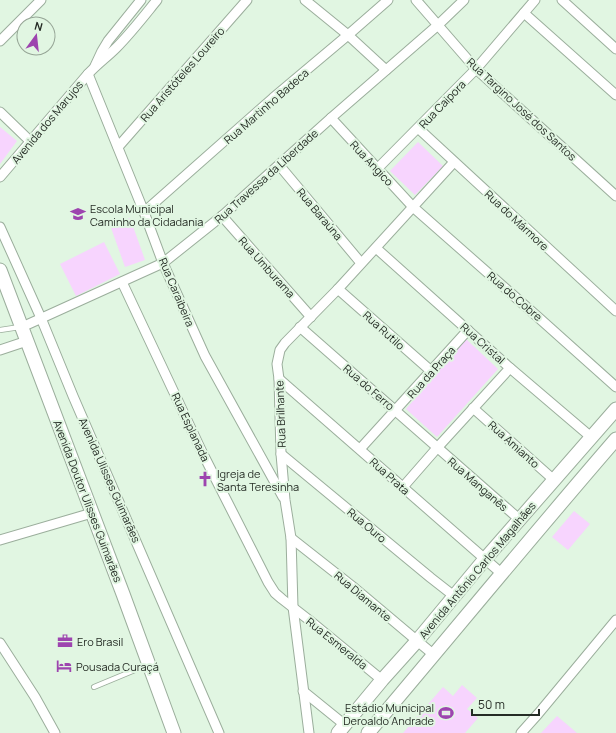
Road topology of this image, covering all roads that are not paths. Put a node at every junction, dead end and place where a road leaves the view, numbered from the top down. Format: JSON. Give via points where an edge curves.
{"nodes":[{"id":1,"x":41,"y":0,"type":"edge"},
{"id":2,"x":141,"y":0,"type":"edge"},
{"id":3,"x":158,"y":0,"type":"edge"},
{"id":4,"x":247,"y":0,"type":"edge"},
{"id":5,"x":305,"y":0,"type":"edge"},
{"id":6,"x":388,"y":0,"type":"edge"},
{"id":7,"x":416,"y":0,"type":"edge"},
{"id":8,"x":464,"y":0,"type":"edge"},
{"id":9,"x":535,"y":0,"type":"edge"},
{"id":10,"x":562,"y":0,"type":"edge"},
{"id":11,"x":524,"y":13,"type":"junction"},
{"id":12,"x":438,"y":25,"type":"junction"},
{"id":13,"x":348,"y":35,"type":"junction"},
{"id":14,"x":0,"y":41,"type":"edge"},
{"id":15,"x":616,"y":50,"type":"edge"},
{"id":16,"x":95,"y":66,"type":"junction"},
{"id":17,"x":476,"y":69,"type":"junction"},
{"id":18,"x":386,"y":70,"type":"junction"},
{"id":19,"x":88,"y":74,"type":"junction"},
{"id":20,"x":616,"y":95,"type":"edge"},
{"id":21,"x":0,"y":112,"type":"edge"},
{"id":22,"x":331,"y":118,"type":"junction"},
{"id":23,"x":419,"y":129,"type":"junction"},
{"id":24,"x":30,"y":141,"type":"junction"},
{"id":25,"x":118,"y":147,"type":"junction"},
{"id":26,"x":454,"y":162,"type":"junction"},
{"id":27,"x":279,"y":165,"type":"junction"},
{"id":28,"x":378,"y":170,"type":"junction"},
{"id":29,"x":0,"y":177,"type":"edge"},
{"id":30,"x":616,"y":196,"type":"edge"},
{"id":31,"x":413,"y":207,"type":"junction"},
{"id":32,"x":144,"y":212,"type":"junction"},
{"id":33,"x":222,"y":216,"type":"junction"},
{"id":34,"x":0,"y":227,"type":"edge"},
{"id":35,"x":376,"y":248,"type":"junction"},
{"id":36,"x":164,"y":263,"type":"junction"},
{"id":37,"x":361,"y":263,"type":"junction"},
{"id":38,"x":0,"y":270,"type":"edge"},
{"id":39,"x":122,"y":282,"type":"junction"},
{"id":40,"x":4,"y":289,"type":"edge"},
{"id":41,"x":338,"y":289,"type":"junction"},
{"id":42,"x":616,"y":312,"type":"edge"},
{"id":43,"x":311,"y":317,"type":"junction"},
{"id":44,"x":41,"y":318,"type":"junction"},
{"id":45,"x":22,"y":327,"type":"junction"},
{"id":46,"x":300,"y":327,"type":"junction"},
{"id":47,"x":0,"y":330,"type":"edge"},
{"id":48,"x":468,"y":330,"type":"junction"},
{"id":49,"x":27,"y":341,"type":"junction"},
{"id":50,"x":0,"y":350,"type":"edge"},
{"id":51,"x":510,"y":368,"type":"junction"},
{"id":52,"x":431,"y":371,"type":"junction"},
{"id":53,"x":279,"y":379,"type":"junction"},
{"id":54,"x":616,"y":387,"type":"edge"},
{"id":55,"x":473,"y":408,"type":"junction"},
{"id":56,"x":616,"y":408,"type":"edge"},
{"id":57,"x":396,"y":411,"type":"junction"},
{"id":58,"x":591,"y":437,"type":"junction"},
{"id":59,"x":616,"y":439,"type":"edge"},
{"id":60,"x":437,"y":448,"type":"junction"},
{"id":61,"x":360,"y":449,"type":"junction"},
{"id":62,"x":281,"y":454,"type":"junction"},
{"id":63,"x":554,"y":480,"type":"junction"},
{"id":64,"x":403,"y":487,"type":"junction"},
{"id":65,"x":285,"y":500,"type":"junction"},
{"id":66,"x":92,"y":513,"type":"junction"},
{"id":67,"x":520,"y":520,"type":"junction"},
{"id":68,"x":292,"y":538,"type":"junction"},
{"id":69,"x":0,"y":540,"type":"edge"},
{"id":70,"x":485,"y":559,"type":"junction"},
{"id":71,"x":501,"y":573,"type":"junction"},
{"id":72,"x":454,"y":596,"type":"junction"},
{"id":73,"x":292,"y":607,"type":"junction"},
{"id":74,"x":616,"y":620,"type":"edge"},
{"id":75,"x":417,"y":641,"type":"junction"},
{"id":76,"x":0,"y":643,"type":"edge"},
{"id":77,"x":434,"y":655,"type":"junction"},
{"id":78,"x":149,"y":665,"type":"junction"},
{"id":79,"x":382,"y":680,"type":"junction"},
{"id":80,"x":94,"y":687,"type":"dead end"},
{"id":81,"x":304,"y":691,"type":"junction"},
{"id":82,"x":342,"y":729,"type":"edge"},
{"id":83,"x":55,"y":733,"type":"edge"},
{"id":84,"x":174,"y":733,"type":"edge"},
{"id":85,"x":219,"y":733,"type":"edge"},
{"id":86,"x":309,"y":733,"type":"edge"},
{"id":87,"x":368,"y":733,"type":"edge"},
{"id":88,"x":521,"y":733,"type":"edge"}],
"edges":[{"from":1,"to":14,"type":"street"},
{"from":2,"to":16,"type":"street","name":"Avenida dos Marujos","via":[[108,41]]},
{"from":3,"to":16,"type":"street","name":"Avenida dos Marujos","via":[[123,41]]},
{"from":4,"to":25,"type":"street","name":"Rua Aristóteles Loureiro"},
{"from":5,"to":13,"type":"street"},
{"from":6,"to":13,"type":"street","name":"Rua Martinho Badeca"},
{"from":7,"to":12,"type":"street","name":"Rua Targino José dos Santos"},
{"from":8,"to":12,"type":"street","name":"Rua Travessa da Liberdade"},
{"from":9,"to":11,"type":"street","name":"Rua Caipora"},
{"from":10,"to":15,"type":"street"},
{"from":11,"to":17,"type":"street","name":"Rua Caipora"},
{"from":11,"to":20,"type":"street"},
{"from":12,"to":17,"type":"street","name":"Rua Targino José dos Santos"},
{"from":12,"to":18,"type":"street","name":"Rua Travessa da Liberdade"},
{"from":13,"to":18,"type":"street"},
{"from":13,"to":32,"type":"street","name":"Rua Martinho Badeca"},
{"from":16,"to":19,"type":"street","name":"Avenida dos Marujos"},
{"from":17,"to":23,"type":"street","name":"Rua Caipora"},
{"from":17,"to":30,"type":"street","name":"Rua Targino José dos Santos"},
{"from":18,"to":22,"type":"street","name":"Rua Travessa da Liberdade"},
{"from":19,"to":24,"type":"street","name":"Avenida dos Marujos"},
{"from":19,"to":25,"type":"street","name":"Rua Caraibeira"},
{"from":21,"to":24,"type":"street"},
{"from":22,"to":27,"type":"street","name":"Rua Travessa da Liberdade"},
{"from":22,"to":28,"type":"street","name":"Rua Angico"},
{"from":23,"to":26,"type":"street","name":"Rua do Mármore"},
{"from":23,"to":28,"type":"street","name":"Rua Caipora"},
{"from":24,"to":29,"type":"street","name":"Avenida dos Marujos"},
{"from":25,"to":32,"type":"street","name":"Rua Caraibeira"},
{"from":26,"to":31,"type":"street","name":"Rua Brilhante"},
{"from":26,"to":42,"type":"street","name":"Rua do Mármore"},
{"from":27,"to":33,"type":"street","name":"Rua Travessa da Liberdade"},
{"from":27,"to":37,"type":"street","name":"Rua Baraúna"},
{"from":28,"to":31,"type":"street","name":"Rua Angico"},
{"from":31,"to":35,"type":"street","name":"Rua Brilhante"},
{"from":31,"to":54,"type":"street","name":"Rua do Cobre"},
{"from":32,"to":36,"type":"street","name":"Rua Caraibeira"},
{"from":33,"to":36,"type":"street","name":"Rua Travessa da Liberdade"},
{"from":33,"to":43,"type":"street","name":"Rua Umburama"},
{"from":34,"to":44,"type":"street","name":"Avenida Ulisses Guimarães"},
{"from":35,"to":37,"type":"street","name":"Rua Brilhante"},
{"from":35,"to":48,"type":"street","name":"Rua Cristal"},
{"from":36,"to":39,"type":"street","name":"Rua Travessa da Liberdade"},
{"from":36,"to":65,"type":"street","name":"Rua Caraibeira","via":[[205,356]]},
{"from":37,"to":41,"type":"street","name":"Rua Brilhante"},
{"from":38,"to":40,"type":"street","name":"Avenida Doutor Ulisses Guimarães"},
{"from":39,"to":44,"type":"street","name":"Rua Travessa da Liberdade"},
{"from":39,"to":73,"type":"street","name":"Rua Esplanada","via":[[202,452],[268,582],[275,593]]},
{"from":40,"to":45,"type":"street","name":"Avenida Doutor Ulisses Guimarães"},
{"from":41,"to":43,"type":"street","name":"Rua Brilhante"},
{"from":41,"to":52,"type":"street","name":"Rua Rutilo"},
{"from":43,"to":46,"type":"street","name":"Rua Brilhante"},
{"from":44,"to":45,"type":"street","name":"Rua Travessa da Liberdade"},
{"from":44,"to":85,"type":"street","name":"Avenida Ulisses Guimarães"},
{"from":45,"to":47,"type":"lane"},
{"from":45,"to":49,"type":"street","name":"Avenida Doutor Ulisses Guimarães"},
{"from":46,"to":53,"type":"street","name":"Rua Brilhante","via":[[280,350],[277,364]]},
{"from":46,"to":57,"type":"street","name":"Rua do Ferro"},
{"from":48,"to":51,"type":"street","name":"Rua Cristal"},
{"from":48,"to":52,"type":"street","name":"Rua da Praça"},
{"from":49,"to":50,"type":"street"},
{"from":49,"to":66,"type":"street","name":"Avenida Doutor Ulisses Guimarães"},
{"from":51,"to":55,"type":"street"},
{"from":51,"to":58,"type":"street","name":"Rua Cristal"},
{"from":52,"to":57,"type":"street","name":"Rua da Praça"},
{"from":53,"to":61,"type":"street","name":"Rua Prata"},
{"from":53,"to":62,"type":"street","name":"Rua Brilhante"},
{"from":55,"to":60,"type":"street"},
{"from":55,"to":63,"type":"street","name":"Rua Amianto"},
{"from":56,"to":58,"type":"street","name":"Avenida Antônio Carlos Magalhães"},
{"from":57,"to":60,"type":"street","name":"Rua do Ferro"},
{"from":57,"to":61,"type":"street","name":"Rua da Praça"},
{"from":58,"to":63,"type":"street","name":"Avenida Antônio Carlos Magalhães"},
{"from":59,"to":71,"type":"street","name":"Avenida Antônio Carlos Magalhães"},
{"from":60,"to":64,"type":"street"},
{"from":60,"to":67,"type":"street","name":"Rua Manganês"},
{"from":61,"to":64,"type":"street","name":"Rua Prata"},
{"from":62,"to":65,"type":"street","name":"Rua Brilhante"},
{"from":62,"to":72,"type":"street","name":"Rua Ouro"},
{"from":63,"to":67,"type":"street","name":"Avenida Antônio Carlos Magalhães"},
{"from":64,"to":70,"type":"street","name":"Rua Prata"},
{"from":65,"to":68,"type":"street","name":"Rua Brilhante"},
{"from":66,"to":69,"type":"street"},
{"from":66,"to":78,"type":"street","name":"Avenida Doutor Ulisses Guimarães"},
{"from":67,"to":70,"type":"street","name":"Avenida Antônio Carlos Magalhães"},
{"from":68,"to":73,"type":"street","name":"Rua Brilhante"},
{"from":68,"to":75,"type":"street","name":"Rua Diamante"},
{"from":70,"to":71,"type":"street","name":"Rua Prata"},
{"from":70,"to":72,"type":"street","name":"Avenida Antônio Carlos Magalhães"},
{"from":71,"to":77,"type":"street","name":"Avenida Antônio Carlos Magalhães"},
{"from":72,"to":75,"type":"street","name":"Avenida Antônio Carlos Magalhães"},
{"from":73,"to":79,"type":"street","name":"Rua Esmeralda"},
{"from":73,"to":81,"type":"street","name":"Rua Brilhante"},
{"from":74,"to":88,"type":"street"},
{"from":75,"to":77,"type":"street","name":"Rua Diamante"},
{"from":75,"to":79,"type":"street","name":"Avenida Antônio Carlos Magalhães"},
{"from":76,"to":83,"type":"street"},
{"from":77,"to":87,"type":"street","name":"Avenida Antônio Carlos Magalhães"},
{"from":78,"to":80,"type":"lane"},
{"from":78,"to":84,"type":"street","name":"Avenida Doutor Ulisses Guimarães"},
{"from":79,"to":82,"type":"street","name":"Avenida Antônio Carlos Magalhães"},
{"from":81,"to":82,"type":"street"},
{"from":81,"to":86,"type":"street","name":"Rua Brilhante"}]}
